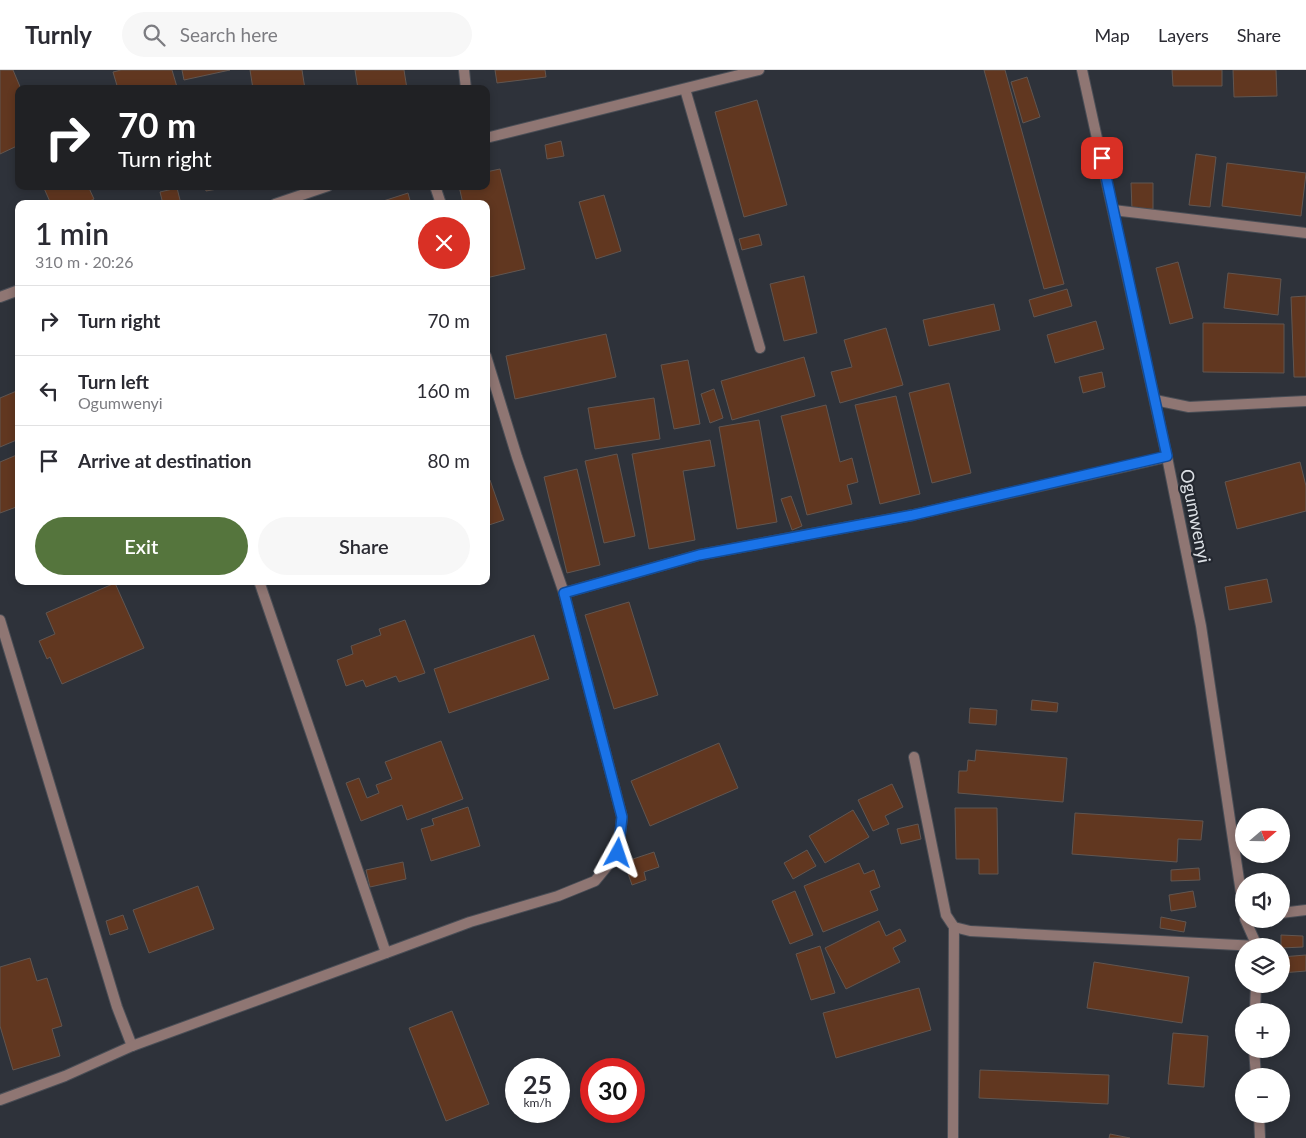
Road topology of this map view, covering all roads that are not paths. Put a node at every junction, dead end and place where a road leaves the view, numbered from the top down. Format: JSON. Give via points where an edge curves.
{"nodes":[{"id":1,"x":464,"y":70,"type":"edge"},
{"id":2,"x":759,"y":70,"type":"edge"},
{"id":3,"x":1082,"y":70,"type":"edge"},
{"id":4,"x":739,"y":72,"type":"edge"},
{"id":5,"x":466,"y":85,"type":"edge"},
{"id":6,"x":685,"y":89,"type":"junction"},
{"id":7,"x":490,"y":137,"type":"edge"},
{"id":8,"x":316,"y":190,"type":"edge"},
{"id":9,"x":287,"y":200,"type":"edge"},
{"id":10,"x":1113,"y":210,"type":"junction"},
{"id":11,"x":1306,"y":233,"type":"edge"},
{"id":12,"x":15,"y":291,"type":"edge"},
{"id":13,"x":0,"y":297,"type":"edge"},
{"id":14,"x":760,"y":348,"type":"dead end"},
{"id":15,"x":490,"y":369,"type":"edge"},
{"id":16,"x":1155,"y":400,"type":"junction"},
{"id":17,"x":1306,"y":401,"type":"edge"},
{"id":18,"x":1167,"y":456,"type":"junction"},
{"id":19,"x":260,"y":585,"type":"edge"},
{"id":20,"x":564,"y":593,"type":"junction"},
{"id":21,"x":0,"y":620,"type":"edge"},
{"id":22,"x":914,"y":757,"type":"dead end"},
{"id":23,"x":1238,"y":873,"type":"edge"},
{"id":24,"x":1306,"y":910,"type":"edge"},
{"id":25,"x":1290,"y":912,"type":"edge"},
{"id":26,"x":954,"y":927,"type":"junction"},
{"id":27,"x":1235,"y":945,"type":"edge"},
{"id":28,"x":386,"y":953,"type":"junction"},
{"id":29,"x":132,"y":1046,"type":"junction"},
{"id":30,"x":0,"y":1100,"type":"edge"},
{"id":31,"x":1259,"y":1123,"type":"edge"},
{"id":32,"x":953,"y":1138,"type":"edge"},
{"id":33,"x":1260,"y":1138,"type":"edge"}],
"edges":[{"from":1,"to":5,"type":"street"},
{"from":2,"to":4,"type":"street"},
{"from":3,"to":10,"type":"street","name":"Ogumwenyi"},
{"from":4,"to":6,"type":"street"},
{"from":6,"to":7,"type":"street"},
{"from":6,"to":14,"type":"street"},
{"from":8,"to":9,"type":"street"},
{"from":10,"to":11,"type":"street"},
{"from":10,"to":16,"type":"street","name":"Ogumwenyi"},
{"from":12,"to":13,"type":"street"},
{"from":15,"to":20,"type":"street","via":[[516,457]]},
{"from":16,"to":17,"type":"street","via":[[1188,406]]},
{"from":16,"to":18,"type":"street","name":"Ogumwenyi"},
{"from":18,"to":20,"type":"street","via":[[913,515],[699,555]]},
{"from":18,"to":23,"type":"street","name":"Ogumwenyi","via":[[1201,626]]},
{"from":19,"to":28,"type":"street"},
{"from":20,"to":28,"type":"street","via":[[622,817],[618,853],[595,881]]},
{"from":21,"to":29,"type":"street","via":[[117,1007]]},
{"from":22,"to":26,"type":"street","via":[[946,915]]},
{"from":24,"to":25,"type":"street"},
{"from":26,"to":27,"type":"street","via":[[970,931]]},
{"from":26,"to":32,"type":"street"},
{"from":28,"to":29,"type":"street"},
{"from":29,"to":30,"type":"street"},
{"from":31,"to":33,"type":"street"}]}
